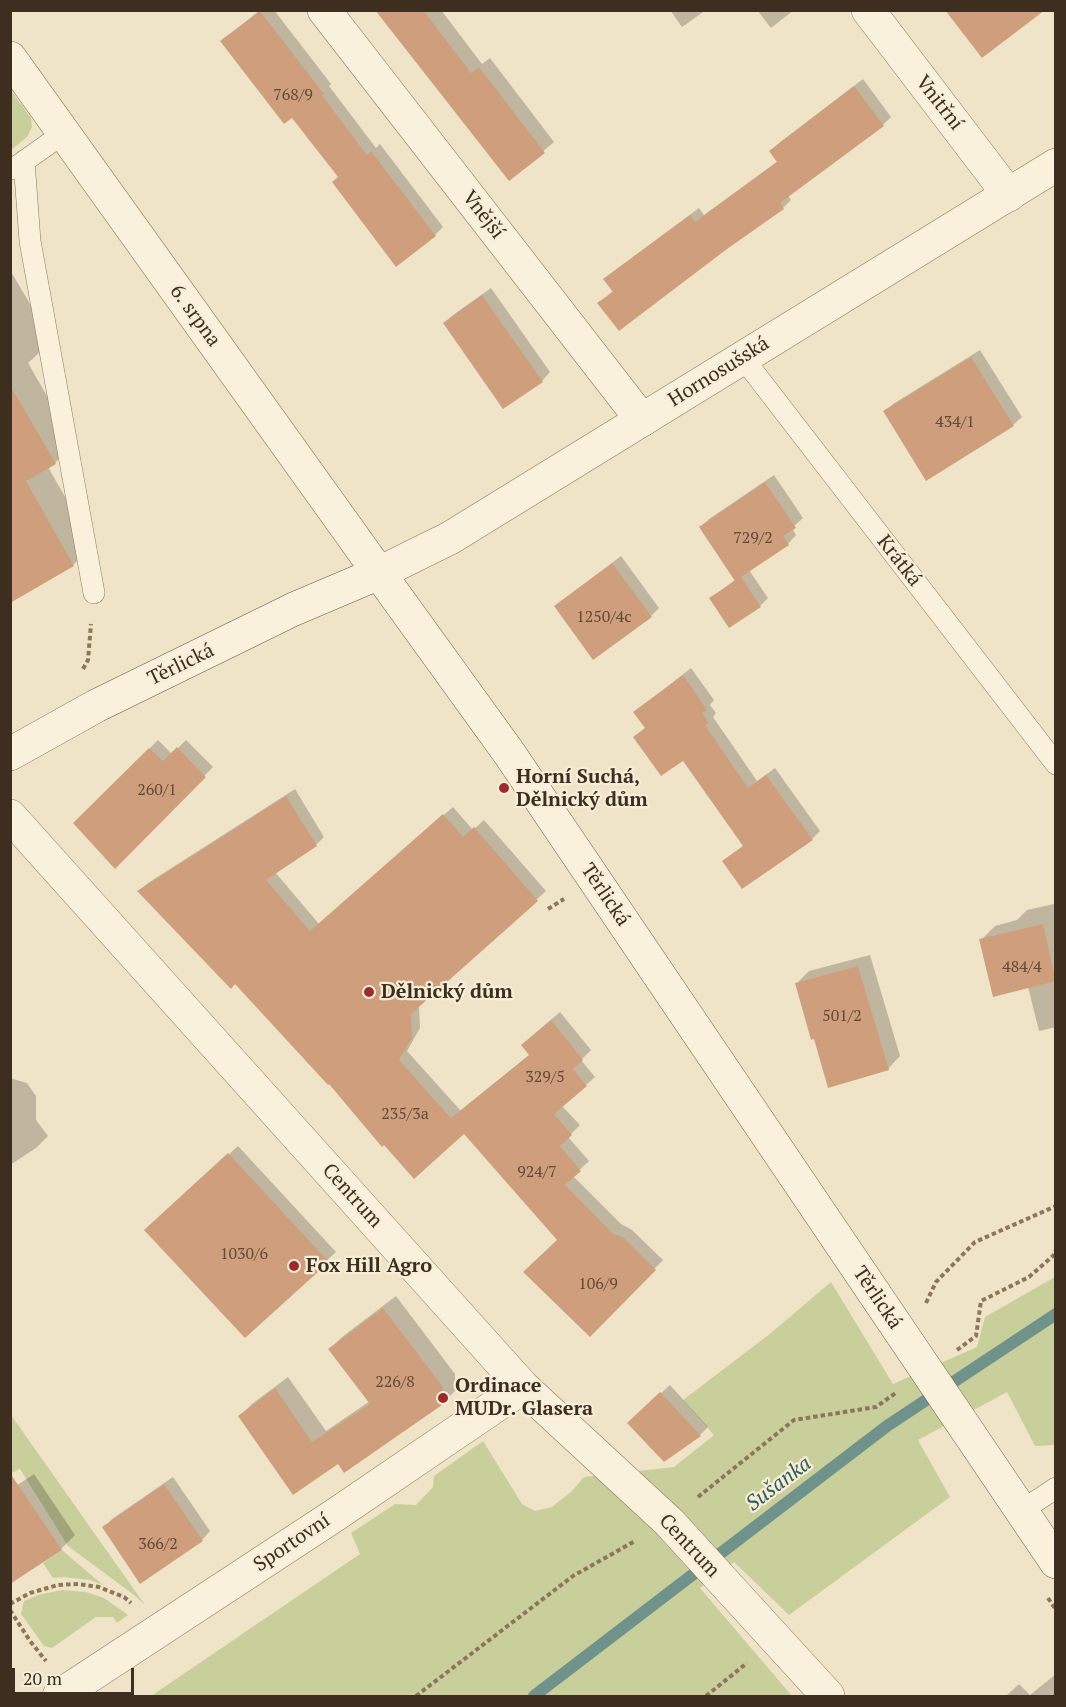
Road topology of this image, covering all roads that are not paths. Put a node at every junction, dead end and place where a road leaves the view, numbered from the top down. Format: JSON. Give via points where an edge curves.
{"nodes":[{"id":1,"x":324,"y":10,"type":"edge"},
{"id":2,"x":868,"y":10,"type":"edge"},
{"id":3,"x":10,"y":58,"type":"edge"},
{"id":4,"x":64,"y":133,"type":"junction"},
{"id":5,"x":1056,"y":165,"type":"edge"},
{"id":6,"x":17,"y":166,"type":"edge"},
{"id":7,"x":1009,"y":195,"type":"junction"},
{"id":8,"x":743,"y":358,"type":"junction"},
{"id":9,"x":642,"y":420,"type":"junction"},
{"id":10,"x":379,"y":573,"type":"junction"},
{"id":11,"x":93,"y":593,"type":"road end"},
{"id":12,"x":10,"y":754,"type":"edge"},
{"id":13,"x":1056,"y":764,"type":"edge"},
{"id":14,"x":10,"y":816,"type":"edge"},
{"id":15,"x":523,"y":1387,"type":"junction"},
{"id":16,"x":1056,"y":1488,"type":"edge"},
{"id":17,"x":1022,"y":1511,"type":"junction"},
{"id":18,"x":1056,"y":1562,"type":"edge"},
{"id":19,"x":59,"y":1696,"type":"edge"},
{"id":20,"x":828,"y":1696,"type":"edge"}],
"edges":[{"from":1,"to":9,"type":"street","name":"Vnější"},
{"from":2,"to":7,"type":"street","name":"Vnitřní"},
{"from":3,"to":4,"type":"street","name":"6. srpna"},
{"from":4,"to":6,"type":"lane"},
{"from":4,"to":10,"type":"street","name":"6. srpna"},
{"from":5,"to":7,"type":"street","name":"Hornosušská"},
{"from":6,"to":11,"type":"lane"},
{"from":7,"to":8,"type":"street","name":"Hornosušská"},
{"from":8,"to":9,"type":"street","name":"Hornosušská"},
{"from":8,"to":13,"type":"lane","name":"Krátká"},
{"from":9,"to":10,"type":"street","name":"Hornosušská","via":[[450,538]]},
{"from":10,"to":12,"type":"street","name":"Těrlická","via":[[294,609],[159,675]]},
{"from":10,"to":17,"type":"street","name":"Těrlická","via":[[509,753]]},
{"from":14,"to":15,"type":"street","name":"Centrum"},
{"from":15,"to":19,"type":"street","name":"Sportovní"},
{"from":15,"to":20,"type":"street","name":"Centrum","via":[[679,1533]]},
{"from":16,"to":17,"type":"lane"},
{"from":17,"to":18,"type":"street","name":"Těrlická"}]}
